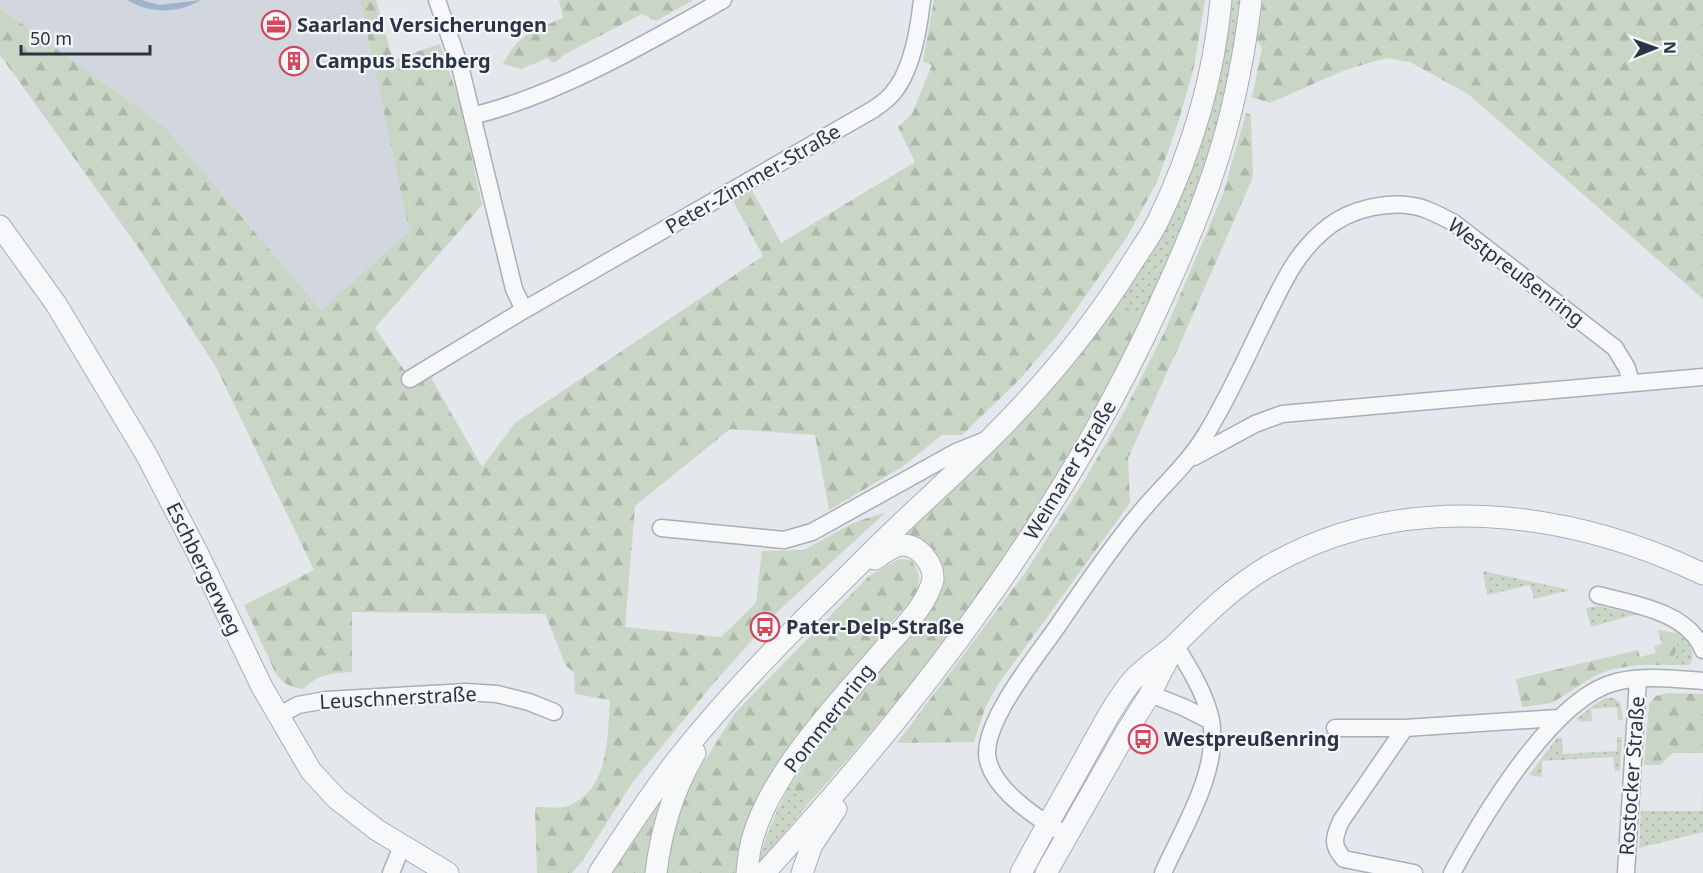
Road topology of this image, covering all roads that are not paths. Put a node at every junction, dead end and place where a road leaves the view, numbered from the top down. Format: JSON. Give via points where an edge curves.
{"nodes":[{"id":1,"x":437,"y":0,"type":"edge"},
{"id":2,"x":723,"y":0,"type":"edge"},
{"id":3,"x":922,"y":0,"type":"edge"},
{"id":4,"x":1221,"y":0,"type":"edge"},
{"id":5,"x":1251,"y":0,"type":"edge"},
{"id":6,"x":472,"y":116,"type":"junction"},
{"id":7,"x":0,"y":226,"type":"edge"},
{"id":8,"x":524,"y":310,"type":"junction"},
{"id":9,"x":1703,"y":377,"type":"edge"},
{"id":10,"x":410,"y":379,"type":"dead end"},
{"id":11,"x":1631,"y":383,"type":"junction"},
{"id":12,"x":991,"y":438,"type":"junction"},
{"id":13,"x":1188,"y":460,"type":"junction"},
{"id":14,"x":661,"y":528,"type":"dead end"},
{"id":15,"x":1703,"y":574,"type":"edge"},
{"id":16,"x":849,"y":575,"type":"junction"},
{"id":17,"x":1598,"y":595,"type":"dead end"},
{"id":18,"x":1175,"y":645,"type":"junction"},
{"id":19,"x":1703,"y":650,"type":"edge"},
{"id":20,"x":1638,"y":679,"type":"junction"},
{"id":21,"x":1703,"y":681,"type":"edge"},
{"id":22,"x":1150,"y":694,"type":"junction"},
{"id":23,"x":729,"y":699,"type":"junction"},
{"id":24,"x":554,"y":712,"type":"dead end"},
{"id":25,"x":278,"y":716,"type":"junction"},
{"id":26,"x":1558,"y":718,"type":"junction"},
{"id":27,"x":1211,"y":721,"type":"junction"},
{"id":28,"x":1335,"y":728,"type":"dead end"},
{"id":29,"x":1405,"y":728,"type":"junction"},
{"id":30,"x":877,"y":746,"type":"junction"},
{"id":31,"x":1047,"y":824,"type":"junction"},
{"id":32,"x":1067,"y":835,"type":"junction"},
{"id":33,"x":402,"y":846,"type":"junction"},
{"id":34,"x":391,"y":873,"type":"edge"},
{"id":35,"x":447,"y":873,"type":"edge"},
{"id":36,"x":599,"y":873,"type":"edge"},
{"id":37,"x":656,"y":873,"type":"edge"},
{"id":38,"x":747,"y":873,"type":"edge"},
{"id":39,"x":764,"y":873,"type":"edge"},
{"id":40,"x":802,"y":873,"type":"edge"},
{"id":41,"x":1021,"y":873,"type":"edge"},
{"id":42,"x":1046,"y":873,"type":"edge"},
{"id":43,"x":1163,"y":873,"type":"edge"},
{"id":44,"x":1414,"y":873,"type":"edge"},
{"id":45,"x":1452,"y":873,"type":"edge"},
{"id":46,"x":1626,"y":873,"type":"edge"}],
"edges":[{"from":1,"to":6,"type":"street"},
{"from":2,"to":6,"type":"street","via":[[631,52],[506,107]]},
{"from":3,"to":8,"type":"street","name":"Peter-Zimmer-Straße","via":[[907,68],[885,101]]},
{"from":4,"to":12,"type":"street","via":[[1211,71],[1194,133],[1157,223],[1089,326]]},
{"from":5,"to":30,"type":"street","name":"Weimarer Straße","via":[[1234,99],[1208,189],[1189,239],[1112,402],[1012,564]]},
{"from":6,"to":8,"type":"street","via":[[514,289]]},
{"from":7,"to":25,"type":"street","name":"Eschbergerweg","via":[[56,304],[146,454]]},
{"from":8,"to":10,"type":"street","name":"Peter-Zimmer-Straße"},
{"from":9,"to":11,"type":"street","name":"Westpreußenring"},
{"from":11,"to":13,"type":"street","name":"Westpreußenring","via":[[1282,414]]},
{"from":11,"to":13,"type":"street","name":"Westpreußenring","via":[[1615,348],[1454,223],[1424,209],[1397,204],[1363,209],[1323,230],[1293,263],[1229,394]]},
{"from":12,"to":14,"type":"street","via":[[956,452],[812,532],[784,540]]},
{"from":12,"to":16,"type":"street"},
{"from":13,"to":31,"type":"street","name":"Westpreußenring","via":[[1113,545],[1012,692],[992,729],[987,755],[991,770],[1017,801]]},
{"from":15,"to":18,"type":"street","via":[[1627,544],[1536,522],[1471,516],[1420,517],[1358,528],[1316,542],[1265,568],[1217,604]]},
{"from":16,"to":23,"type":"street"},
{"from":16,"to":38,"type":"street","name":"Pommernring","via":[[896,546],[906,544],[921,551],[933,580],[911,617],[784,773],[758,821]]},
{"from":17,"to":19,"type":"street","via":[[1677,620],[1692,632]]},
{"from":18,"to":22,"type":"street"},
{"from":18,"to":27,"type":"street","via":[[1197,682]]},
{"from":18,"to":31,"type":"street","via":[[1134,679],[1122,695]]},
{"from":20,"to":21,"type":"street"},
{"from":20,"to":26,"type":"street","via":[[1598,688]]},
{"from":20,"to":46,"type":"street","name":"Rostocker Straße"},
{"from":22,"to":27,"type":"street"},
{"from":22,"to":32,"type":"street"},
{"from":23,"to":36,"type":"street","via":[[677,760]]},
{"from":23,"to":37,"type":"street","via":[[676,791],[662,833]]},
{"from":24,"to":25,"type":"street","name":"Leuschnerstraße","via":[[497,694],[455,692],[326,700],[298,705]]},
{"from":25,"to":33,"type":"street","name":"Eschbergerweg","via":[[311,771],[337,799]]},
{"from":26,"to":29,"type":"street"},
{"from":26,"to":45,"type":"street","via":[[1510,779]]},
{"from":27,"to":43,"type":"street","via":[[1209,771]]},
{"from":28,"to":29,"type":"street"},
{"from":29,"to":44,"type":"street","via":[[1334,836],[1336,851],[1344,859]]},
{"from":30,"to":39,"type":"street","name":"Weimarer Straße"},
{"from":30,"to":40,"type":"street","via":[[812,845]]},
{"from":31,"to":32,"type":"street","name":"Westpreußenring"},
{"from":31,"to":41,"type":"street"},
{"from":32,"to":42,"type":"street"},
{"from":33,"to":34,"type":"street"},
{"from":33,"to":35,"type":"street","name":"Eschbergerweg"}]}
